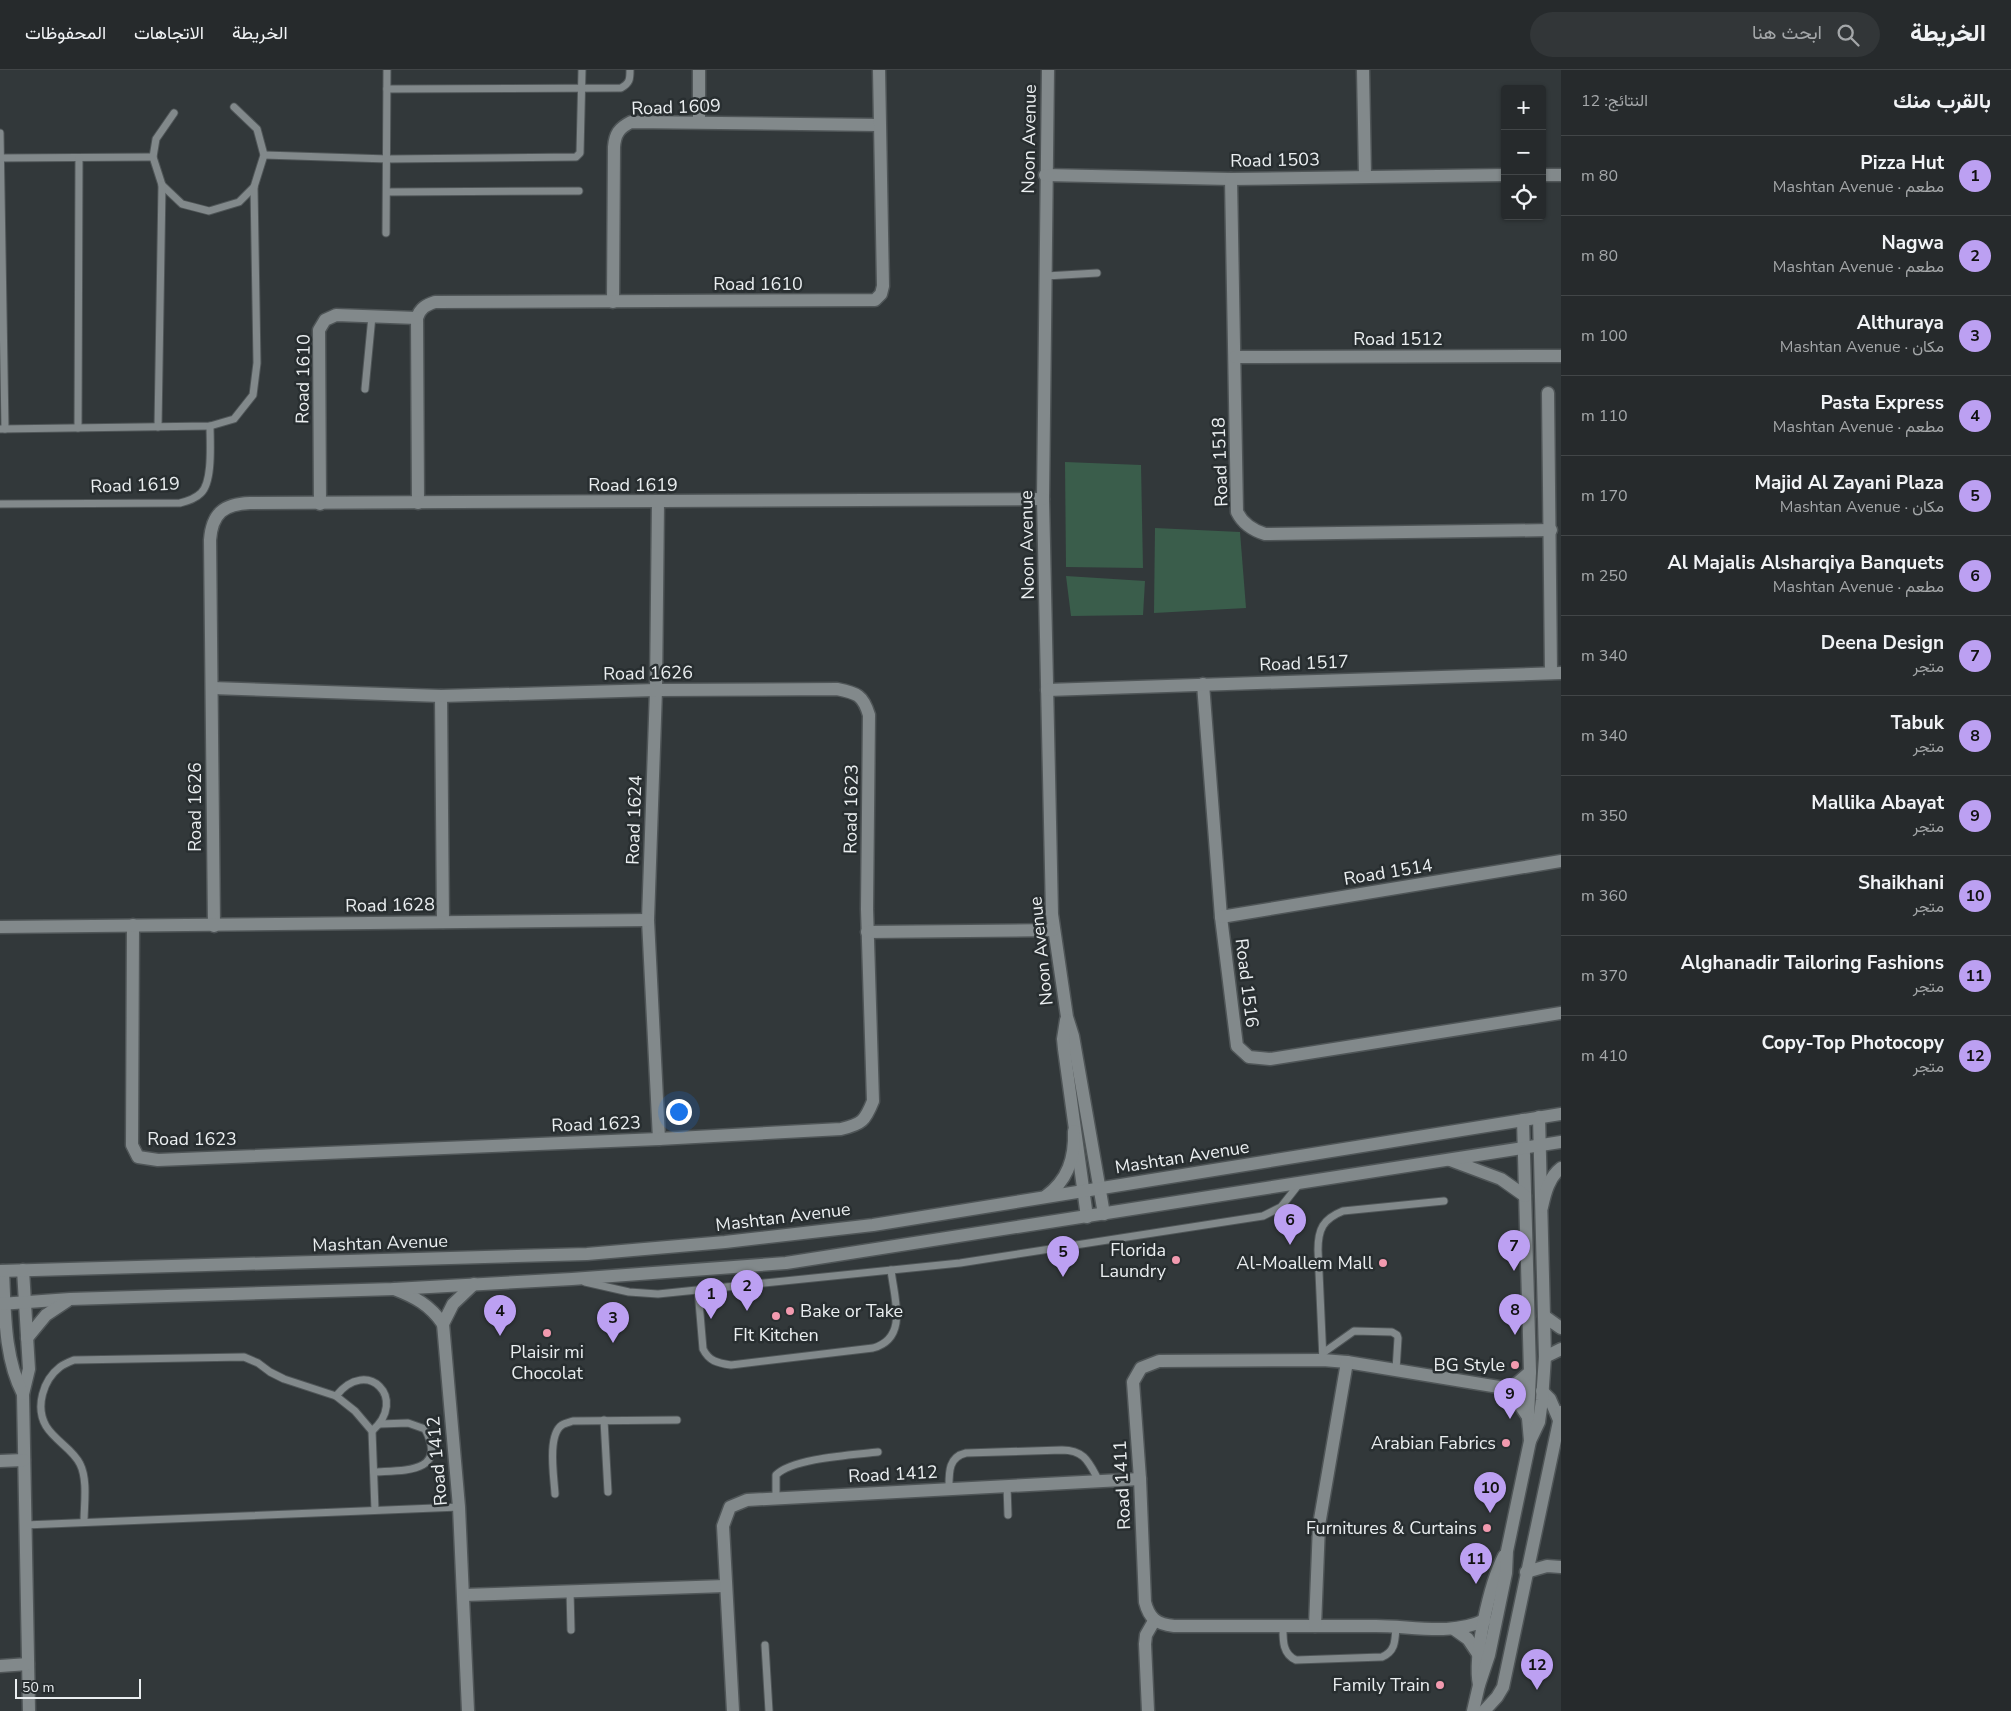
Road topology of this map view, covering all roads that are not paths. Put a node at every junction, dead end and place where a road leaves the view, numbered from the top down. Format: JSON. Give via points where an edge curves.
{"nodes":[{"id":1,"x":387,"y":70,"type":"edge"},
{"id":2,"x":582,"y":70,"type":"edge"},
{"id":3,"x":630,"y":70,"type":"edge"},
{"id":4,"x":699,"y":70,"type":"edge"},
{"id":5,"x":879,"y":70,"type":"edge"},
{"id":6,"x":1048,"y":70,"type":"edge"},
{"id":7,"x":1363,"y":70,"type":"edge"},
{"id":8,"x":582,"y":87,"type":"junction"},
{"id":9,"x":387,"y":89,"type":"junction"},
{"id":10,"x":234,"y":107,"type":"dead end"},
{"id":11,"x":174,"y":113,"type":"dead end"},
{"id":12,"x":699,"y":122,"type":"junction"},
{"id":13,"x":879,"y":125,"type":"junction"},
{"id":14,"x":0,"y":133,"type":"edge"},
{"id":15,"x":264,"y":155,"type":"junction"},
{"id":16,"x":153,"y":157,"type":"junction"},
{"id":17,"x":1,"y":158,"type":"edge"},
{"id":18,"x":79,"y":158,"type":"junction"},
{"id":19,"x":388,"y":159,"type":"junction"},
{"id":20,"x":1045,"y":175,"type":"junction"},
{"id":21,"x":1501,"y":175,"type":"edge"},
{"id":22,"x":1546,"y":175,"type":"edge"},
{"id":23,"x":1561,"y":175,"type":"edge"},
{"id":24,"x":1365,"y":176,"type":"junction"},
{"id":25,"x":1230,"y":179,"type":"junction"},
{"id":26,"x":162,"y":186,"type":"junction"},
{"id":27,"x":254,"y":187,"type":"junction"},
{"id":28,"x":579,"y":191,"type":"dead end"},
{"id":29,"x":387,"y":192,"type":"junction"},
{"id":30,"x":386,"y":233,"type":"dead end"},
{"id":31,"x":1096,"y":273,"type":"dead end"},
{"id":32,"x":1046,"y":276,"type":"junction"},
{"id":33,"x":613,"y":302,"type":"junction"},
{"id":34,"x":372,"y":316,"type":"junction"},
{"id":35,"x":417,"y":318,"type":"junction"},
{"id":36,"x":1561,"y":356,"type":"edge"},
{"id":37,"x":1235,"y":357,"type":"junction"},
{"id":38,"x":365,"y":389,"type":"dead end"},
{"id":39,"x":1548,"y":393,"type":"dead end"},
{"id":40,"x":210,"y":426,"type":"junction"},
{"id":41,"x":158,"y":427,"type":"junction"},
{"id":42,"x":78,"y":428,"type":"junction"},
{"id":43,"x":2,"y":429,"type":"edge"},
{"id":44,"x":1042,"y":499,"type":"junction"},
{"id":45,"x":658,"y":502,"type":"junction"},
{"id":46,"x":418,"y":503,"type":"junction"},
{"id":47,"x":0,"y":504,"type":"edge"},
{"id":48,"x":320,"y":504,"type":"junction"},
{"id":49,"x":225,"y":508,"type":"joint"},
{"id":50,"x":1551,"y":530,"type":"junction"},
{"id":51,"x":1556,"y":673,"type":"edge"},
{"id":52,"x":1202,"y":684,"type":"junction"},
{"id":53,"x":212,"y":688,"type":"junction"},
{"id":54,"x":656,"y":690,"type":"junction"},
{"id":55,"x":1047,"y":690,"type":"junction"},
{"id":56,"x":855,"y":692,"type":"joint"},
{"id":57,"x":441,"y":696,"type":"junction"},
{"id":58,"x":1561,"y":861,"type":"edge"},
{"id":59,"x":1222,"y":917,"type":"junction"},
{"id":60,"x":648,"y":920,"type":"junction"},
{"id":61,"x":443,"y":922,"type":"junction"},
{"id":62,"x":133,"y":925,"type":"junction"},
{"id":63,"x":214,"y":926,"type":"junction"},
{"id":64,"x":0,"y":927,"type":"edge"},
{"id":65,"x":1053,"y":930,"type":"junction"},
{"id":66,"x":867,"y":932,"type":"junction"},
{"id":67,"x":1561,"y":1013,"type":"edge"},
{"id":68,"x":1066,"y":1017,"type":"junction"},
{"id":69,"x":1561,"y":1114,"type":"edge"},
{"id":70,"x":1539,"y":1118,"type":"junction"},
{"id":71,"x":1523,"y":1120,"type":"junction"},
{"id":72,"x":1074,"y":1131,"type":"junction"},
{"id":73,"x":659,"y":1139,"type":"junction"},
{"id":74,"x":1561,"y":1142,"type":"edge"},
{"id":75,"x":1539,"y":1145,"type":"junction"},
{"id":76,"x":1524,"y":1148,"type":"junction"},
{"id":77,"x":1450,"y":1160,"type":"junction"},
{"id":78,"x":1561,"y":1168,"type":"edge"},
{"id":79,"x":1299,"y":1184,"type":"junction"},
{"id":80,"x":1100,"y":1188,"type":"junction"},
{"id":81,"x":1084,"y":1191,"type":"junction"},
{"id":82,"x":1526,"y":1196,"type":"junction"},
{"id":83,"x":1045,"y":1197,"type":"junction"},
{"id":84,"x":1444,"y":1201,"type":"dead end"},
{"id":85,"x":1542,"y":1207,"type":"junction"},
{"id":86,"x":1104,"y":1214,"type":"junction"},
{"id":87,"x":1088,"y":1217,"type":"junction"},
{"id":88,"x":23,"y":1270,"type":"junction"},
{"id":89,"x":891,"y":1270,"type":"junction"},
{"id":90,"x":2,"y":1271,"type":"edge"},
{"id":91,"x":572,"y":1279,"type":"junction"},
{"id":92,"x":474,"y":1284,"type":"junction"},
{"id":93,"x":394,"y":1289,"type":"junction"},
{"id":94,"x":698,"y":1290,"type":"junction"},
{"id":95,"x":70,"y":1299,"type":"junction"},
{"id":96,"x":25,"y":1302,"type":"junction"},
{"id":97,"x":2,"y":1304,"type":"edge"},
{"id":98,"x":1544,"y":1316,"type":"junction"},
{"id":99,"x":443,"y":1324,"type":"junction"},
{"id":100,"x":1561,"y":1328,"type":"edge"},
{"id":101,"x":27,"y":1338,"type":"junction"},
{"id":102,"x":1561,"y":1349,"type":"edge"},
{"id":103,"x":1323,"y":1357,"type":"junction"},
{"id":104,"x":1545,"y":1357,"type":"junction"},
{"id":105,"x":1347,"y":1362,"type":"junction"},
{"id":106,"x":1396,"y":1370,"type":"junction"},
{"id":107,"x":1530,"y":1372,"type":"junction"},
{"id":108,"x":1504,"y":1388,"type":"junction"},
{"id":109,"x":1542,"y":1391,"type":"junction"},
{"id":110,"x":24,"y":1394,"type":"junction"},
{"id":111,"x":336,"y":1396,"type":"junction"},
{"id":112,"x":1560,"y":1416,"type":"edge"},
{"id":113,"x":1528,"y":1418,"type":"junction"},
{"id":114,"x":604,"y":1420,"type":"junction"},
{"id":115,"x":677,"y":1420,"type":"dead end"},
{"id":116,"x":380,"y":1424,"type":"junction"},
{"id":117,"x":372,"y":1431,"type":"junction"},
{"id":118,"x":1530,"y":1441,"type":"junction"},
{"id":119,"x":1558,"y":1442,"type":"edge"},
{"id":120,"x":878,"y":1452,"type":"dead end"},
{"id":121,"x":24,"y":1460,"type":"junction"},
{"id":122,"x":0,"y":1462,"type":"edge"},
{"id":123,"x":374,"y":1472,"type":"junction"},
{"id":124,"x":1140,"y":1479,"type":"junction"},
{"id":125,"x":1099,"y":1481,"type":"junction"},
{"id":126,"x":1007,"y":1486,"type":"junction"},
{"id":127,"x":950,"y":1489,"type":"junction"},
{"id":128,"x":608,"y":1492,"type":"dead end"},
{"id":129,"x":555,"y":1494,"type":"dead end"},
{"id":130,"x":776,"y":1498,"type":"junction"},
{"id":131,"x":459,"y":1506,"type":"junction"},
{"id":132,"x":376,"y":1510,"type":"junction"},
{"id":133,"x":1008,"y":1516,"type":"dead end"},
{"id":134,"x":84,"y":1522,"type":"junction"},
{"id":135,"x":25,"y":1525,"type":"junction"},
{"id":136,"x":1532,"y":1544,"type":"junction"},
{"id":137,"x":1507,"y":1551,"type":"junction"},
{"id":138,"x":1558,"y":1566,"type":"edge"},
{"id":139,"x":1526,"y":1572,"type":"junction"},
{"id":140,"x":725,"y":1586,"type":"junction"},
{"id":141,"x":570,"y":1591,"type":"junction"},
{"id":142,"x":464,"y":1595,"type":"junction"},
{"id":143,"x":1485,"y":1620,"type":"junction"},
{"id":144,"x":1154,"y":1621,"type":"junction"},
{"id":145,"x":1282,"y":1626,"type":"junction"},
{"id":146,"x":1314,"y":1626,"type":"junction"},
{"id":147,"x":1396,"y":1626,"type":"junction"},
{"id":148,"x":1454,"y":1629,"type":"junction"},
{"id":149,"x":571,"y":1630,"type":"dead end"},
{"id":150,"x":1487,"y":1638,"type":"junction"},
{"id":151,"x":765,"y":1645,"type":"dead end"},
{"id":152,"x":1478,"y":1654,"type":"junction"},
{"id":153,"x":28,"y":1664,"type":"junction"},
{"id":154,"x":0,"y":1666,"type":"edge"},
{"id":155,"x":1479,"y":1685,"type":"junction"},
{"id":156,"x":1502,"y":1687,"type":"junction"},
{"id":157,"x":29,"y":1711,"type":"edge"},
{"id":158,"x":468,"y":1711,"type":"edge"},
{"id":159,"x":733,"y":1711,"type":"edge"},
{"id":160,"x":769,"y":1711,"type":"edge"},
{"id":161,"x":1148,"y":1711,"type":"edge"},
{"id":162,"x":1473,"y":1711,"type":"edge"},
{"id":163,"x":1484,"y":1711,"type":"edge"},
{"id":164,"x":1499,"y":1711,"type":"edge"}],
"edges":[{"from":1,"to":9,"type":"lane"},
{"from":2,"to":8,"type":"lane"},
{"from":3,"to":8,"type":"lane","via":[[630,80],[621,88]]},
{"from":4,"to":12,"type":"street"},
{"from":5,"to":13,"type":"street","name":"Road 1610"},
{"from":6,"to":20,"type":"street","name":"Noon Avenue"},
{"from":7,"to":24,"type":"street"},
{"from":8,"to":9,"type":"lane"},
{"from":8,"to":19,"type":"lane","via":[[580,153],[576,157]]},
{"from":9,"to":19,"type":"lane"},
{"from":10,"to":15,"type":"lane","via":[[257,129]]},
{"from":11,"to":16,"type":"lane","via":[[156,139]]},
{"from":12,"to":13,"type":"street","name":"Road 1609"},
{"from":12,"to":33,"type":"street","name":"Road 1609","via":[[631,122],[621,127],[615,136]]},
{"from":13,"to":33,"type":"street","name":"Road 1610","via":[[883,286],[875,300]]},
{"from":14,"to":17,"type":"lane"},
{"from":15,"to":19,"type":"lane"},
{"from":15,"to":27,"type":"lane"},
{"from":16,"to":18,"type":"lane"},
{"from":16,"to":26,"type":"lane"},
{"from":17,"to":18,"type":"lane"},
{"from":17,"to":43,"type":"lane"},
{"from":18,"to":42,"type":"lane"},
{"from":19,"to":29,"type":"lane"},
{"from":20,"to":25,"type":"street","name":"Road 1503"},
{"from":20,"to":32,"type":"street","name":"Noon Avenue"},
{"from":21,"to":24,"type":"street","name":"Road 1503"},
{"from":22,"to":23,"type":"street"},
{"from":24,"to":25,"type":"street","name":"Road 1503"},
{"from":25,"to":37,"type":"street","name":"Road 1518"},
{"from":26,"to":27,"type":"lane","via":[[182,204],[209,211],[239,202]]},
{"from":26,"to":41,"type":"lane"},
{"from":27,"to":40,"type":"lane","via":[[257,363],[253,395],[234,419]]},
{"from":28,"to":29,"type":"lane"},
{"from":29,"to":30,"type":"lane"},
{"from":31,"to":32,"type":"lane"},
{"from":32,"to":44,"type":"street","name":"Noon Avenue"},
{"from":33,"to":35,"type":"street","name":"Road 1610","via":[[435,302],[426,305]]},
{"from":34,"to":35,"type":"street","name":"Road 1610"},
{"from":34,"to":38,"type":"lane"},
{"from":34,"to":48,"type":"street","name":"Road 1610","via":[[336,315],[325,320],[319,330]]},
{"from":35,"to":46,"type":"street"},
{"from":36,"to":37,"type":"street","name":"Road 1512"},
{"from":37,"to":50,"type":"street","name":"Road 1518","via":[[1237,512],[1242,521],[1258,532]]},
{"from":39,"to":50,"type":"street"},
{"from":40,"to":41,"type":"lane"},
{"from":40,"to":47,"type":"lane","name":"Road 1619","via":[[208,475],[203,492],[192,500],[180,503]]},
{"from":41,"to":42,"type":"lane"},
{"from":42,"to":43,"type":"lane"},
{"from":44,"to":45,"type":"street","name":"Road 1619"},
{"from":44,"to":55,"type":"street","name":"Noon Avenue"},
{"from":45,"to":46,"type":"street","name":"Road 1619"},
{"from":45,"to":54,"type":"street","name":"Road 1624"},
{"from":46,"to":48,"type":"street","name":"Road 1619"},
{"from":48,"to":49,"type":"street","name":"Road 1619","via":[[239,504]]},
{"from":49,"to":53,"type":"street","name":"Road 1626","via":[[211,527]]},
{"from":50,"to":51,"type":"street"},
{"from":51,"to":52,"type":"street","name":"Road 1517"},
{"from":52,"to":55,"type":"street","name":"Road 1517"},
{"from":52,"to":59,"type":"street","name":"Road 1516"},
{"from":53,"to":57,"type":"street","name":"Road 1626"},
{"from":53,"to":63,"type":"street","name":"Road 1626"},
{"from":54,"to":56,"type":"street","name":"Road 1626","via":[[837,689]]},
{"from":54,"to":57,"type":"street","name":"Road 1626"},
{"from":54,"to":60,"type":"street","name":"Road 1624"},
{"from":55,"to":65,"type":"street","name":"Noon Avenue"},
{"from":56,"to":66,"type":"street","name":"Road 1623","via":[[866,702],[870,715]]},
{"from":57,"to":61,"type":"street"},
{"from":58,"to":59,"type":"street","name":"Road 1514"},
{"from":59,"to":67,"type":"street","name":"Road 1516","via":[[1237,1046],[1250,1056],[1270,1059]]},
{"from":60,"to":61,"type":"street","name":"Road 1628"},
{"from":60,"to":73,"type":"street","name":"Road 1624"},
{"from":61,"to":63,"type":"street","name":"Road 1628"},
{"from":62,"to":63,"type":"street","name":"Road 1628"},
{"from":62,"to":64,"type":"street","name":"Road 1628"},
{"from":62,"to":73,"type":"street","name":"Road 1623","via":[[132,1144],[138,1157],[158,1160]]},
{"from":65,"to":66,"type":"street"},
{"from":65,"to":68,"type":"street","name":"Noon Avenue"},
{"from":66,"to":73,"type":"street","name":"Road 1623","via":[[873,1101],[867,1116],[858,1125],[841,1129]]},
{"from":68,"to":72,"type":"street","name":"Noon Avenue","via":[[1063,1039]]},
{"from":68,"to":80,"type":"street","name":"Noon Avenue","via":[[1073,1036]]},
{"from":69,"to":70,"type":"street","name":"Mashtan Avenue"},
{"from":70,"to":71,"type":"street","name":"Mashtan Avenue"},
{"from":70,"to":75,"type":"street"},
{"from":71,"to":76,"type":"street"},
{"from":71,"to":80,"type":"street","name":"Mashtan Avenue"},
{"from":72,"to":81,"type":"street","name":"Noon Avenue"},
{"from":72,"to":83,"type":"street","via":[[1075,1149],[1071,1166],[1060,1184]]},
{"from":74,"to":75,"type":"street"},
{"from":75,"to":76,"type":"street"},
{"from":75,"to":85,"type":"street"},
{"from":76,"to":77,"type":"street"},
{"from":76,"to":82,"type":"street"},
{"from":77,"to":79,"type":"street"},
{"from":77,"to":82,"type":"street","via":[[1500,1179]]},
{"from":78,"to":85,"type":"street","via":[[1547,1187]]},
{"from":79,"to":86,"type":"street"},
{"from":79,"to":89,"type":"lane","via":[[1281,1208],[1263,1216],[960,1263]]},
{"from":80,"to":81,"type":"street","name":"Mashtan Avenue"},
{"from":80,"to":86,"type":"street","name":"Noon Avenue"},
{"from":81,"to":83,"type":"street","name":"Mashtan Avenue"},
{"from":81,"to":87,"type":"street","name":"Noon Avenue"},
{"from":82,"to":107,"type":"street"},
{"from":83,"to":88,"type":"street","name":"Mashtan Avenue","via":[[863,1226],[587,1254]]},
{"from":84,"to":103,"type":"lane","via":[[1343,1211],[1323,1225],[1318,1237],[1318,1250]]},
{"from":85,"to":98,"type":"street"},
{"from":86,"to":87,"type":"street"},
{"from":87,"to":91,"type":"street","via":[[786,1263]]},
{"from":88,"to":90,"type":"street","name":"Mashtan Avenue"},
{"from":88,"to":96,"type":"street"},
{"from":89,"to":94,"type":"lane"},
{"from":89,"to":94,"type":"lane","via":[[895,1332],[883,1345],[731,1365],[716,1363],[703,1349]]},
{"from":90,"to":97,"type":"street"},
{"from":91,"to":92,"type":"street"},
{"from":91,"to":94,"type":"lane","via":[[629,1292],[658,1294]]},
{"from":92,"to":93,"type":"street"},
{"from":92,"to":99,"type":"street","via":[[453,1304]]},
{"from":93,"to":95,"type":"street"},
{"from":93,"to":99,"type":"street","via":[[426,1304]]},
{"from":95,"to":96,"type":"street"},
{"from":95,"to":101,"type":"street","via":[[46,1315]]},
{"from":96,"to":97,"type":"street"},
{"from":96,"to":101,"type":"street"},
{"from":97,"to":110,"type":"street","via":[[13,1370]]},
{"from":98,"to":100,"type":"street"},
{"from":98,"to":104,"type":"street"},
{"from":99,"to":131,"type":"street","name":"Road 1412"},
{"from":101,"to":110,"type":"street","via":[[28,1369]]},
{"from":102,"to":104,"type":"street"},
{"from":103,"to":105,"type":"street","name":"Road 1411"},
{"from":103,"to":106,"type":"lane","via":[[1354,1331],[1392,1332],[1398,1338]]},
{"from":103,"to":124,"type":"street","name":"Road 1411","via":[[1159,1362],[1141,1368],[1133,1382]]},
{"from":104,"to":109,"type":"street"},
{"from":105,"to":106,"type":"street","name":"Road 1411"},
{"from":105,"to":146,"type":"street","via":[[1319,1525]]},
{"from":106,"to":108,"type":"street","name":"Road 1411"},
{"from":107,"to":108,"type":"street","via":[[1516,1384]]},
{"from":107,"to":113,"type":"street"},
{"from":108,"to":113,"type":"street"},
{"from":109,"to":112,"type":"street"},
{"from":109,"to":118,"type":"street","via":[[1539,1422]]},
{"from":110,"to":121,"type":"street"},
{"from":111,"to":116,"type":"lane","via":[[352,1381],[373,1382],[383,1389],[387,1401]]},
{"from":111,"to":117,"type":"lane"},
{"from":111,"to":134,"type":"lane","via":[[284,1379],[244,1357],[74,1360],[49,1378],[42,1394],[41,1410],[46,1426],[81,1464]]},
{"from":112,"to":119,"type":"street"},
{"from":113,"to":118,"type":"street"},
{"from":114,"to":115,"type":"lane"},
{"from":114,"to":128,"type":"lane"},
{"from":114,"to":129,"type":"lane","via":[[573,1421],[562,1424],[556,1432],[553,1443]]},
{"from":116,"to":117,"type":"lane"},
{"from":116,"to":123,"type":"lane","via":[[408,1423],[425,1428],[430,1437],[431,1451],[424,1466]]},
{"from":117,"to":123,"type":"lane"},
{"from":118,"to":137,"type":"street"},
{"from":119,"to":136,"type":"street"},
{"from":120,"to":130,"type":"lane","via":[[801,1463],[782,1469],[776,1475]]},
{"from":121,"to":122,"type":"street"},
{"from":121,"to":135,"type":"street"},
{"from":123,"to":132,"type":"lane"},
{"from":124,"to":125,"type":"street","name":"Road 1412"},
{"from":124,"to":144,"type":"street","name":"Road 1411","via":[[1145,1602]]},
{"from":125,"to":126,"type":"street","name":"Road 1412"},
{"from":125,"to":127,"type":"lane","via":[[1088,1462],[1077,1452],[966,1453],[955,1457],[952,1462]]},
{"from":126,"to":127,"type":"street","name":"Road 1412"},
{"from":126,"to":133,"type":"lane"},
{"from":127,"to":130,"type":"street","name":"Road 1412"},
{"from":130,"to":140,"type":"street","name":"Road 1412","via":[[747,1500],[730,1507],[723,1526]]},
{"from":131,"to":132,"type":"lane"},
{"from":131,"to":142,"type":"street","name":"Road 1412"},
{"from":132,"to":134,"type":"lane"},
{"from":134,"to":135,"type":"lane"},
{"from":135,"to":153,"type":"street"},
{"from":136,"to":138,"type":"street","via":[[1541,1557]]},
{"from":136,"to":139,"type":"street"},
{"from":137,"to":143,"type":"street","via":[[1494,1579]]},
{"from":137,"to":150,"type":"street","via":[[1506,1572]]},
{"from":138,"to":139,"type":"street"},
{"from":139,"to":156,"type":"street"},
{"from":140,"to":141,"type":"street"},
{"from":140,"to":159,"type":"street","name":"Road 1412"},
{"from":141,"to":142,"type":"street"},
{"from":141,"to":149,"type":"lane"},
{"from":142,"to":158,"type":"street","name":"Road 1412"},
{"from":143,"to":148,"type":"street"},
{"from":143,"to":150,"type":"street"},
{"from":144,"to":145,"type":"street","via":[[1174,1626]]},
{"from":144,"to":161,"type":"street","via":[[1145,1644]]},
{"from":145,"to":146,"type":"street"},
{"from":145,"to":147,"type":"lane","via":[[1286,1651],[1296,1660],[1382,1657],[1394,1647]]},
{"from":146,"to":147,"type":"street"},
{"from":147,"to":148,"type":"street"},
{"from":148,"to":152,"type":"street","via":[[1468,1639]]},
{"from":150,"to":152,"type":"street"},
{"from":150,"to":155,"type":"street","via":[[1485,1670]]},
{"from":151,"to":160,"type":"lane"},
{"from":152,"to":155,"type":"street"},
{"from":153,"to":154,"type":"street"},
{"from":153,"to":157,"type":"street"},
{"from":155,"to":162,"type":"street"},
{"from":156,"to":163,"type":"street","via":[[1498,1697]]},
{"from":156,"to":164,"type":"street"}]}
